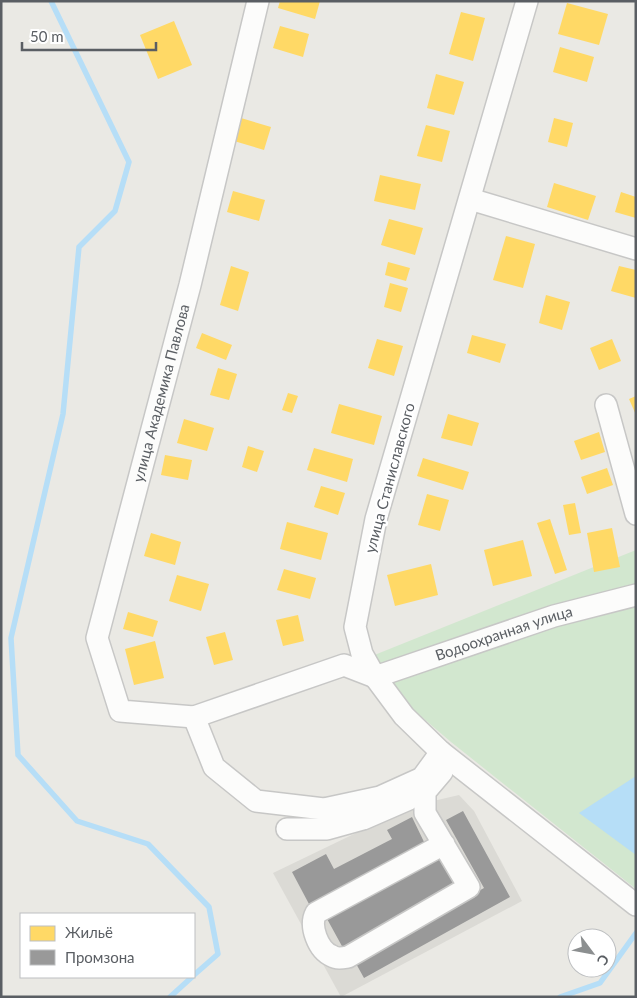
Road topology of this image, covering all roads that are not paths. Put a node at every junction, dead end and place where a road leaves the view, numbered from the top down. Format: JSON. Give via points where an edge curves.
{"nodes":[{"id":1,"x":258,"y":1,"type":"edge"},
{"id":2,"x":527,"y":1,"type":"edge"},
{"id":3,"x":470,"y":199,"type":"junction"},
{"id":4,"x":636,"y":249,"type":"edge"},
{"id":5,"x":606,"y":405,"type":"dead end"},
{"id":6,"x":636,"y":514,"type":"edge"},
{"id":7,"x":636,"y":595,"type":"edge"},
{"id":8,"x":375,"y":676,"type":"junction"},
{"id":9,"x":194,"y":717,"type":"junction"},
{"id":10,"x":446,"y":757,"type":"junction"},
{"id":11,"x":425,"y":792,"type":"junction"},
{"id":12,"x":287,"y":829,"type":"dead end"},
{"id":13,"x":444,"y":844,"type":"junction"},
{"id":14,"x":636,"y":905,"type":"edge"}],
"edges":[{"from":1,"to":9,"type":"street","name":"улица Академика Павлова","via":[[190,285],[97,638],[120,711]]},
{"from":2,"to":3,"type":"street","name":"улица Станиславского"},
{"from":3,"to":4,"type":"street"},
{"from":3,"to":8,"type":"street","name":"улица Станиславского","via":[[376,519],[355,627],[362,654]]},
{"from":5,"to":6,"type":"street"},
{"from":7,"to":8,"type":"street","name":"Водоохранная улица","via":[[554,616]]},
{"from":8,"to":9,"type":"street","via":[[344,665]]},
{"from":8,"to":10,"type":"street","name":"улица Станиславского","via":[[404,716]]},
{"from":9,"to":10,"type":"street","via":[[214,767],[256,801],[324,810],[380,797],[422,778]]},
{"from":10,"to":11,"type":"street"},
{"from":10,"to":14,"type":"street","name":"улица Станиславского"},
{"from":11,"to":12,"type":"street","via":[[388,810],[327,829]]},
{"from":11,"to":13,"type":"street","via":[[425,813]]},
{"from":13,"to":13,"type":"street","via":[[469,887],[348,957],[332,957],[327,953],[317,939],[316,913]]}]}
